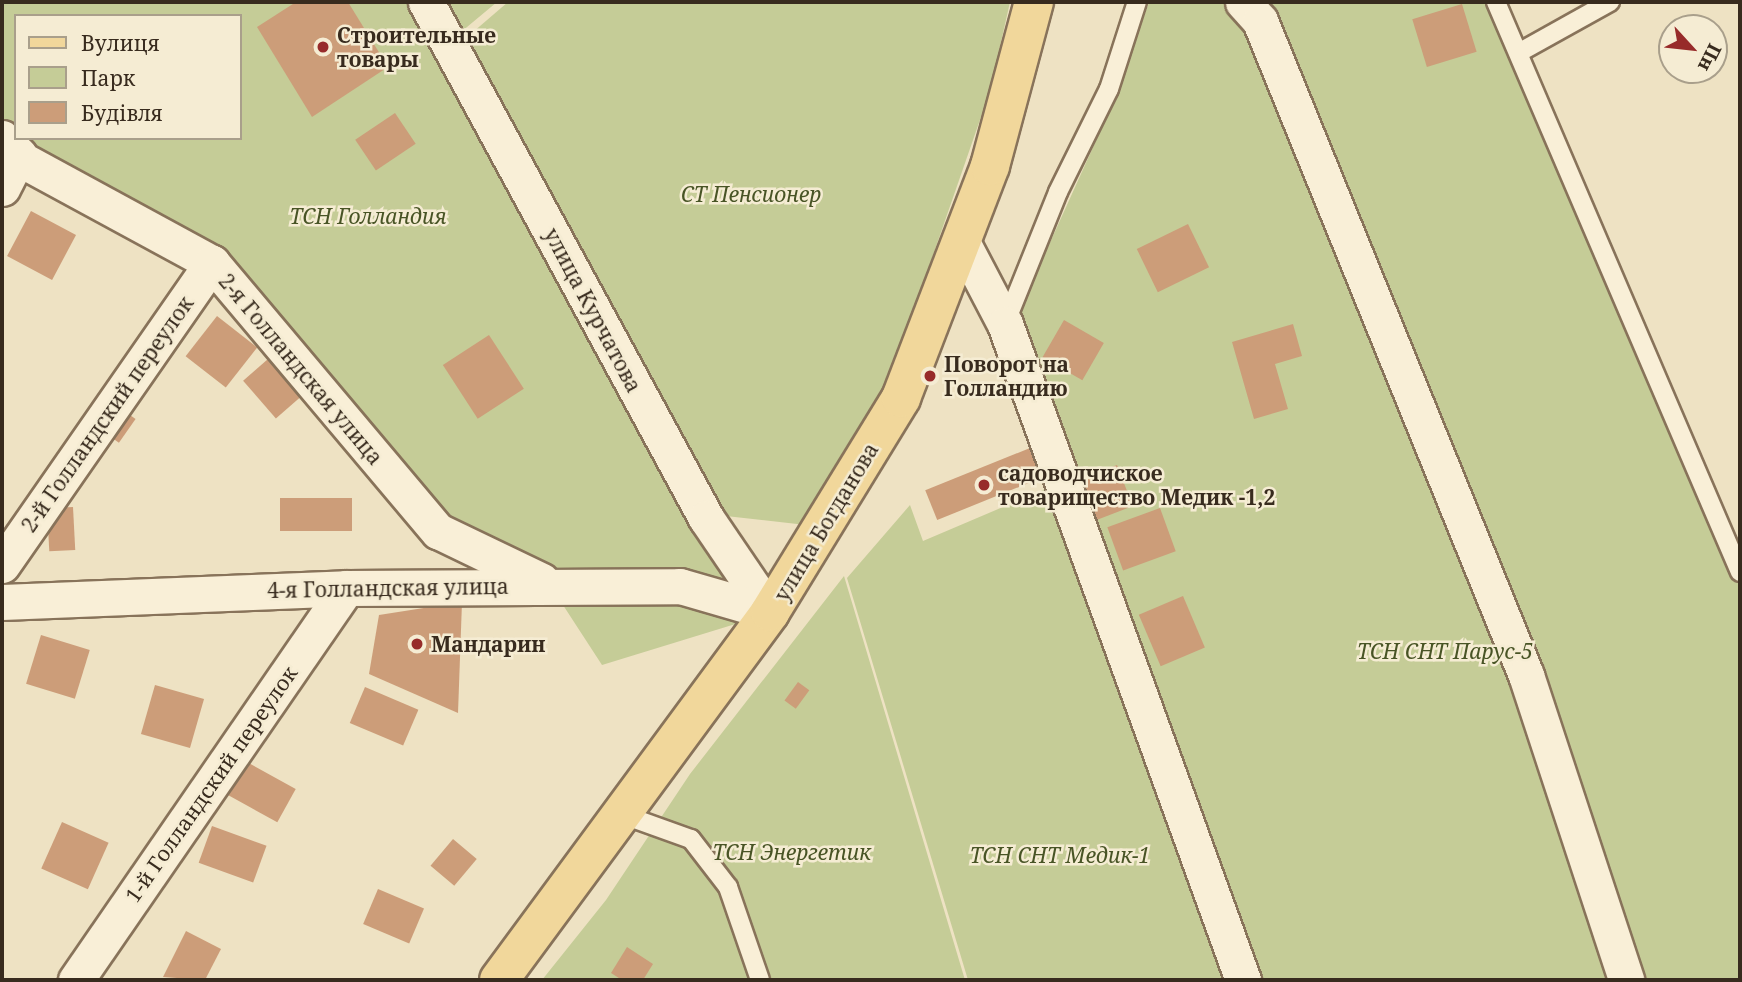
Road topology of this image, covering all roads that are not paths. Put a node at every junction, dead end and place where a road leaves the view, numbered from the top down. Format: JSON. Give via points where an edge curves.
{"nodes":[{"id":1,"x":426,"y":2,"type":"edge"},
{"id":2,"x":1034,"y":2,"type":"edge"},
{"id":3,"x":1137,"y":2,"type":"edge"},
{"id":4,"x":1243,"y":2,"type":"edge"},
{"id":5,"x":1496,"y":2,"type":"edge"},
{"id":6,"x":1609,"y":2,"type":"edge"},
{"id":7,"x":1520,"y":52,"type":"junction"},
{"id":8,"x":7,"y":147,"type":"edge"},
{"id":9,"x":2,"y":188,"type":"edge"},
{"id":10,"x":961,"y":240,"type":"junction"},
{"id":11,"x":212,"y":263,"type":"junction"},
{"id":12,"x":1005,"y":324,"type":"junction"},
{"id":13,"x":2,"y":565,"type":"edge"},
{"id":14,"x":1740,"y":572,"type":"edge"},
{"id":15,"x":549,"y":584,"type":"junction"},
{"id":16,"x":345,"y":588,"type":"junction"},
{"id":17,"x":2,"y":602,"type":"edge"},
{"id":18,"x":770,"y":612,"type":"junction"},
{"id":19,"x":621,"y":814,"type":"junction"},
{"id":20,"x":76,"y":980,"type":"edge"},
{"id":21,"x":499,"y":980,"type":"edge"},
{"id":22,"x":760,"y":980,"type":"edge"},
{"id":23,"x":1243,"y":980,"type":"edge"},
{"id":24,"x":1626,"y":980,"type":"edge"}],
"edges":[{"from":1,"to":18,"type":"street","name":"улица Курчатова","via":[[706,518]]},
{"from":2,"to":10,"type":"main road","name":"улица Богданова","via":[[990,166]]},
{"from":3,"to":12,"type":"lane","via":[[1109,89],[1058,192]]},
{"from":4,"to":24,"type":"street","via":[[1260,21],[1526,675]]},
{"from":5,"to":7,"type":"lane"},
{"from":6,"to":7,"type":"lane"},
{"from":7,"to":14,"type":"lane","via":[[1599,250]]},
{"from":8,"to":9,"type":"street"},
{"from":8,"to":11,"type":"street","name":"2-я Голландская улица"},
{"from":10,"to":12,"type":"street"},
{"from":10,"to":18,"type":"main road","name":"улица Богданова","via":[[901,398]]},
{"from":11,"to":13,"type":"street","name":"2-й Голландский переулок"},
{"from":11,"to":15,"type":"street","name":"2-я Голландская улица","via":[[438,531]]},
{"from":12,"to":23,"type":"street"},
{"from":15,"to":16,"type":"street","name":"4-я Голландская улица"},
{"from":15,"to":18,"type":"street","name":"4-я Голландская улица","via":[[680,586]]},
{"from":16,"to":17,"type":"street","name":"4-я Голландская улица"},
{"from":16,"to":20,"type":"street","name":"1-й Голландский переулок"},
{"from":18,"to":19,"type":"main road","name":"улица Богданова"},
{"from":19,"to":21,"type":"main road","name":"улица Богданова"},
{"from":19,"to":22,"type":"lane","via":[[691,839],[728,887]]}]}
